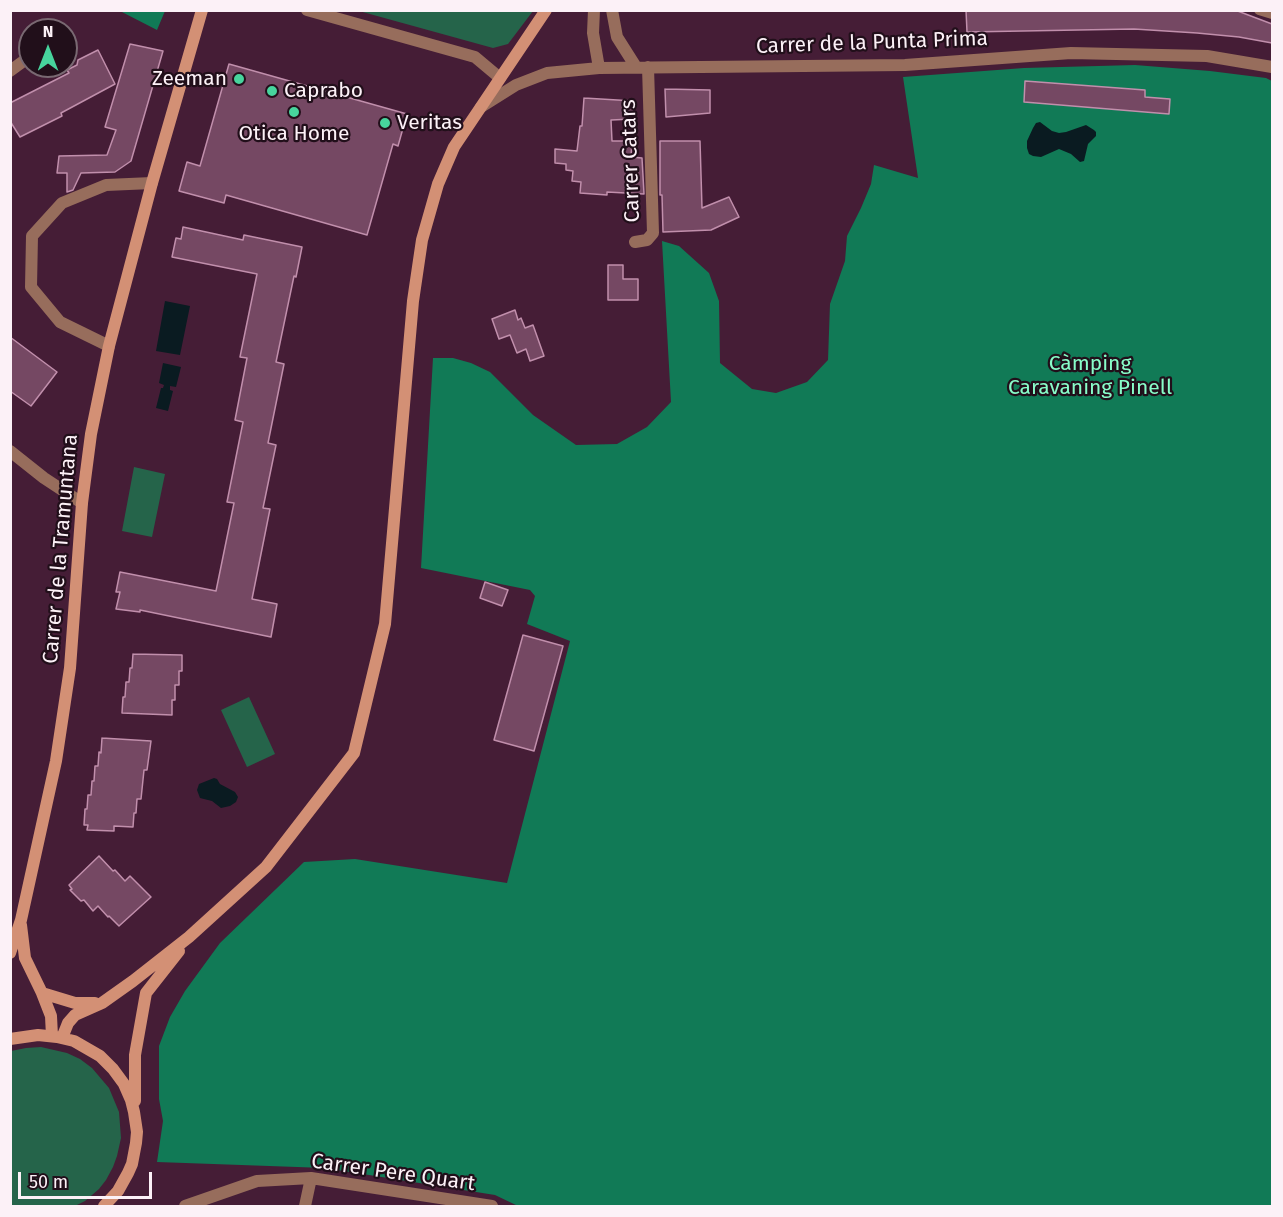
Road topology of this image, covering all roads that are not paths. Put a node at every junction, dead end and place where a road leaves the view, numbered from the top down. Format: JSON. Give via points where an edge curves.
{"nodes":[{"id":1,"x":202,"y":10,"type":"edge"},
{"id":2,"x":307,"y":10,"type":"edge"},
{"id":3,"x":546,"y":10,"type":"edge"},
{"id":4,"x":594,"y":10,"type":"edge"},
{"id":5,"x":612,"y":10,"type":"edge"},
{"id":6,"x":1259,"y":10,"type":"edge"},
{"id":7,"x":1272,"y":14,"type":"edge"},
{"id":8,"x":642,"y":67,"type":"junction"},
{"id":9,"x":1272,"y":67,"type":"edge"},
{"id":10,"x":599,"y":68,"type":"junction"},
{"id":11,"x":500,"y":78,"type":"junction"},
{"id":12,"x":481,"y":107,"type":"junction"},
{"id":13,"x":152,"y":183,"type":"junction"},
{"id":14,"x":635,"y":242,"type":"dead end"},
{"id":15,"x":109,"y":345,"type":"junction"},
{"id":16,"x":10,"y":451,"type":"edge"},
{"id":17,"x":81,"y":503,"type":"junction"},
{"id":18,"x":21,"y":920,"type":"junction"},
{"id":19,"x":189,"y":937,"type":"junction"},
{"id":20,"x":10,"y":953,"type":"edge"},
{"id":21,"x":42,"y":993,"type":"junction"},
{"id":22,"x":102,"y":1003,"type":"junction"},
{"id":23,"x":57,"y":1037,"type":"junction"},
{"id":24,"x":10,"y":1039,"type":"edge"},
{"id":25,"x":134,"y":1112,"type":"junction"},
{"id":26,"x":311,"y":1178,"type":"junction"},
{"id":27,"x":104,"y":1206,"type":"edge"},
{"id":28,"x":185,"y":1206,"type":"edge"},
{"id":29,"x":305,"y":1206,"type":"edge"},
{"id":30,"x":492,"y":1206,"type":"edge"}],
"edges":[{"from":1,"to":13,"type":"main road","name":"Carrer de la Tramuntana"},
{"from":2,"to":11,"type":"street","via":[[475,57]]},
{"from":3,"to":11,"type":"main road"},
{"from":4,"to":10,"type":"street"},
{"from":5,"to":8,"type":"street","via":[[617,38]]},
{"from":6,"to":7,"type":"lane"},
{"from":8,"to":9,"type":"street","name":"Carrer de la Punta Prima","via":[[905,65],[1071,53],[1207,56]]},
{"from":8,"to":10,"type":"street","name":"Carrer de la Punta Prima"},
{"from":8,"to":14,"type":"street","name":"Carrer Catars","via":[[653,232],[647,240]]},
{"from":10,"to":12,"type":"street","name":"Carrer de la Punta Prima","via":[[547,73],[516,85]]},
{"from":11,"to":12,"type":"main road"},
{"from":12,"to":19,"type":"main road","via":[[454,147],[438,184],[422,240],[413,301],[385,624],[354,753],[266,867]]},
{"from":13,"to":15,"type":"main road","name":"Carrer de la Tramuntana"},
{"from":13,"to":15,"type":"street","via":[[106,185],[62,203],[32,236],[31,287],[60,322]]},
{"from":15,"to":17,"type":"main road","name":"Carrer de la Tramuntana"},
{"from":16,"to":17,"type":"street"},
{"from":17,"to":18,"type":"main road","name":"Carrer de la Tramuntana","via":[[70,668],[56,761]]},
{"from":18,"to":20,"type":"main road","name":"Carrer de la Tramuntana"},
{"from":18,"to":21,"type":"main road","name":"Carrer de la Tramuntana","via":[[26,958]]},
{"from":19,"to":22,"type":"main road"},
{"from":19,"to":25,"type":"main road","via":[[146,993],[135,1055]]},
{"from":21,"to":22,"type":"main road","via":[[75,1003]]},
{"from":21,"to":23,"type":"main road","name":"Carrer de la Tramuntana"},
{"from":22,"to":23,"type":"main road","via":[[75,1015]]},
{"from":23,"to":24,"type":"main road","via":[[31,1035]]},
{"from":23,"to":25,"type":"main road","via":[[74,1041],[100,1056],[126,1089]]},
{"from":25,"to":27,"type":"main road","via":[[137,1132],[132,1164],[118,1191]]},
{"from":26,"to":28,"type":"street","name":"Carrer Pere Quart","via":[[257,1181]]},
{"from":26,"to":29,"type":"street"},
{"from":26,"to":30,"type":"street","name":"Carrer Pere Quart"}]}
